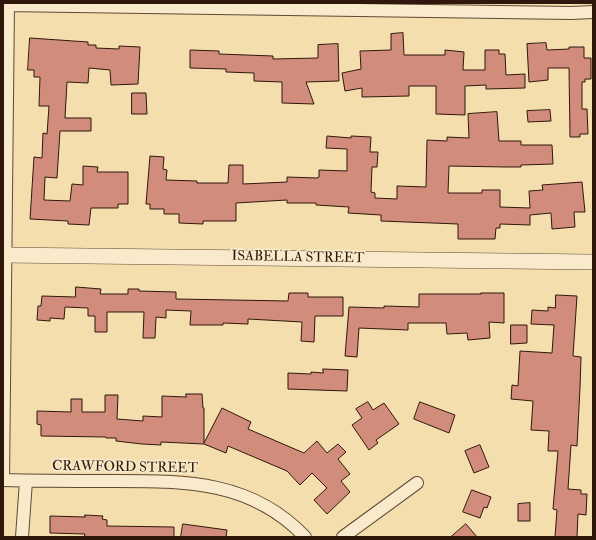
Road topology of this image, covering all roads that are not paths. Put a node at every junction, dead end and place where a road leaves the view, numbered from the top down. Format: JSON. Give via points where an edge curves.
{"nodes":[{"id":1,"x":6,"y":4,"type":"edge"},
{"id":2,"x":593,"y":12,"type":"edge"},
{"id":3,"x":4,"y":255,"type":"edge"},
{"id":4,"x":593,"y":262,"type":"edge"},
{"id":5,"x":3,"y":480,"type":"edge"},
{"id":6,"x":26,"y":481,"type":"junction"},
{"id":7,"x":417,"y":483,"type":"dead end"},
{"id":8,"x":22,"y":537,"type":"edge"},
{"id":9,"x":305,"y":537,"type":"edge"},
{"id":10,"x":343,"y":537,"type":"edge"}],
"edges":[{"from":1,"to":2,"type":"street"},
{"from":1,"to":3,"type":"street"},
{"from":3,"to":4,"type":"street","name":"ISABELLA STREET"},
{"from":3,"to":5,"type":"street"},
{"from":5,"to":6,"type":"street","name":"CRAWFORD STREET"},
{"from":6,"to":8,"type":"street"},
{"from":6,"to":9,"type":"street","name":"CRAWFORD STREET","via":[[169,481],[206,485],[260,503],[285,519]]},
{"from":7,"to":10,"type":"street"}]}
